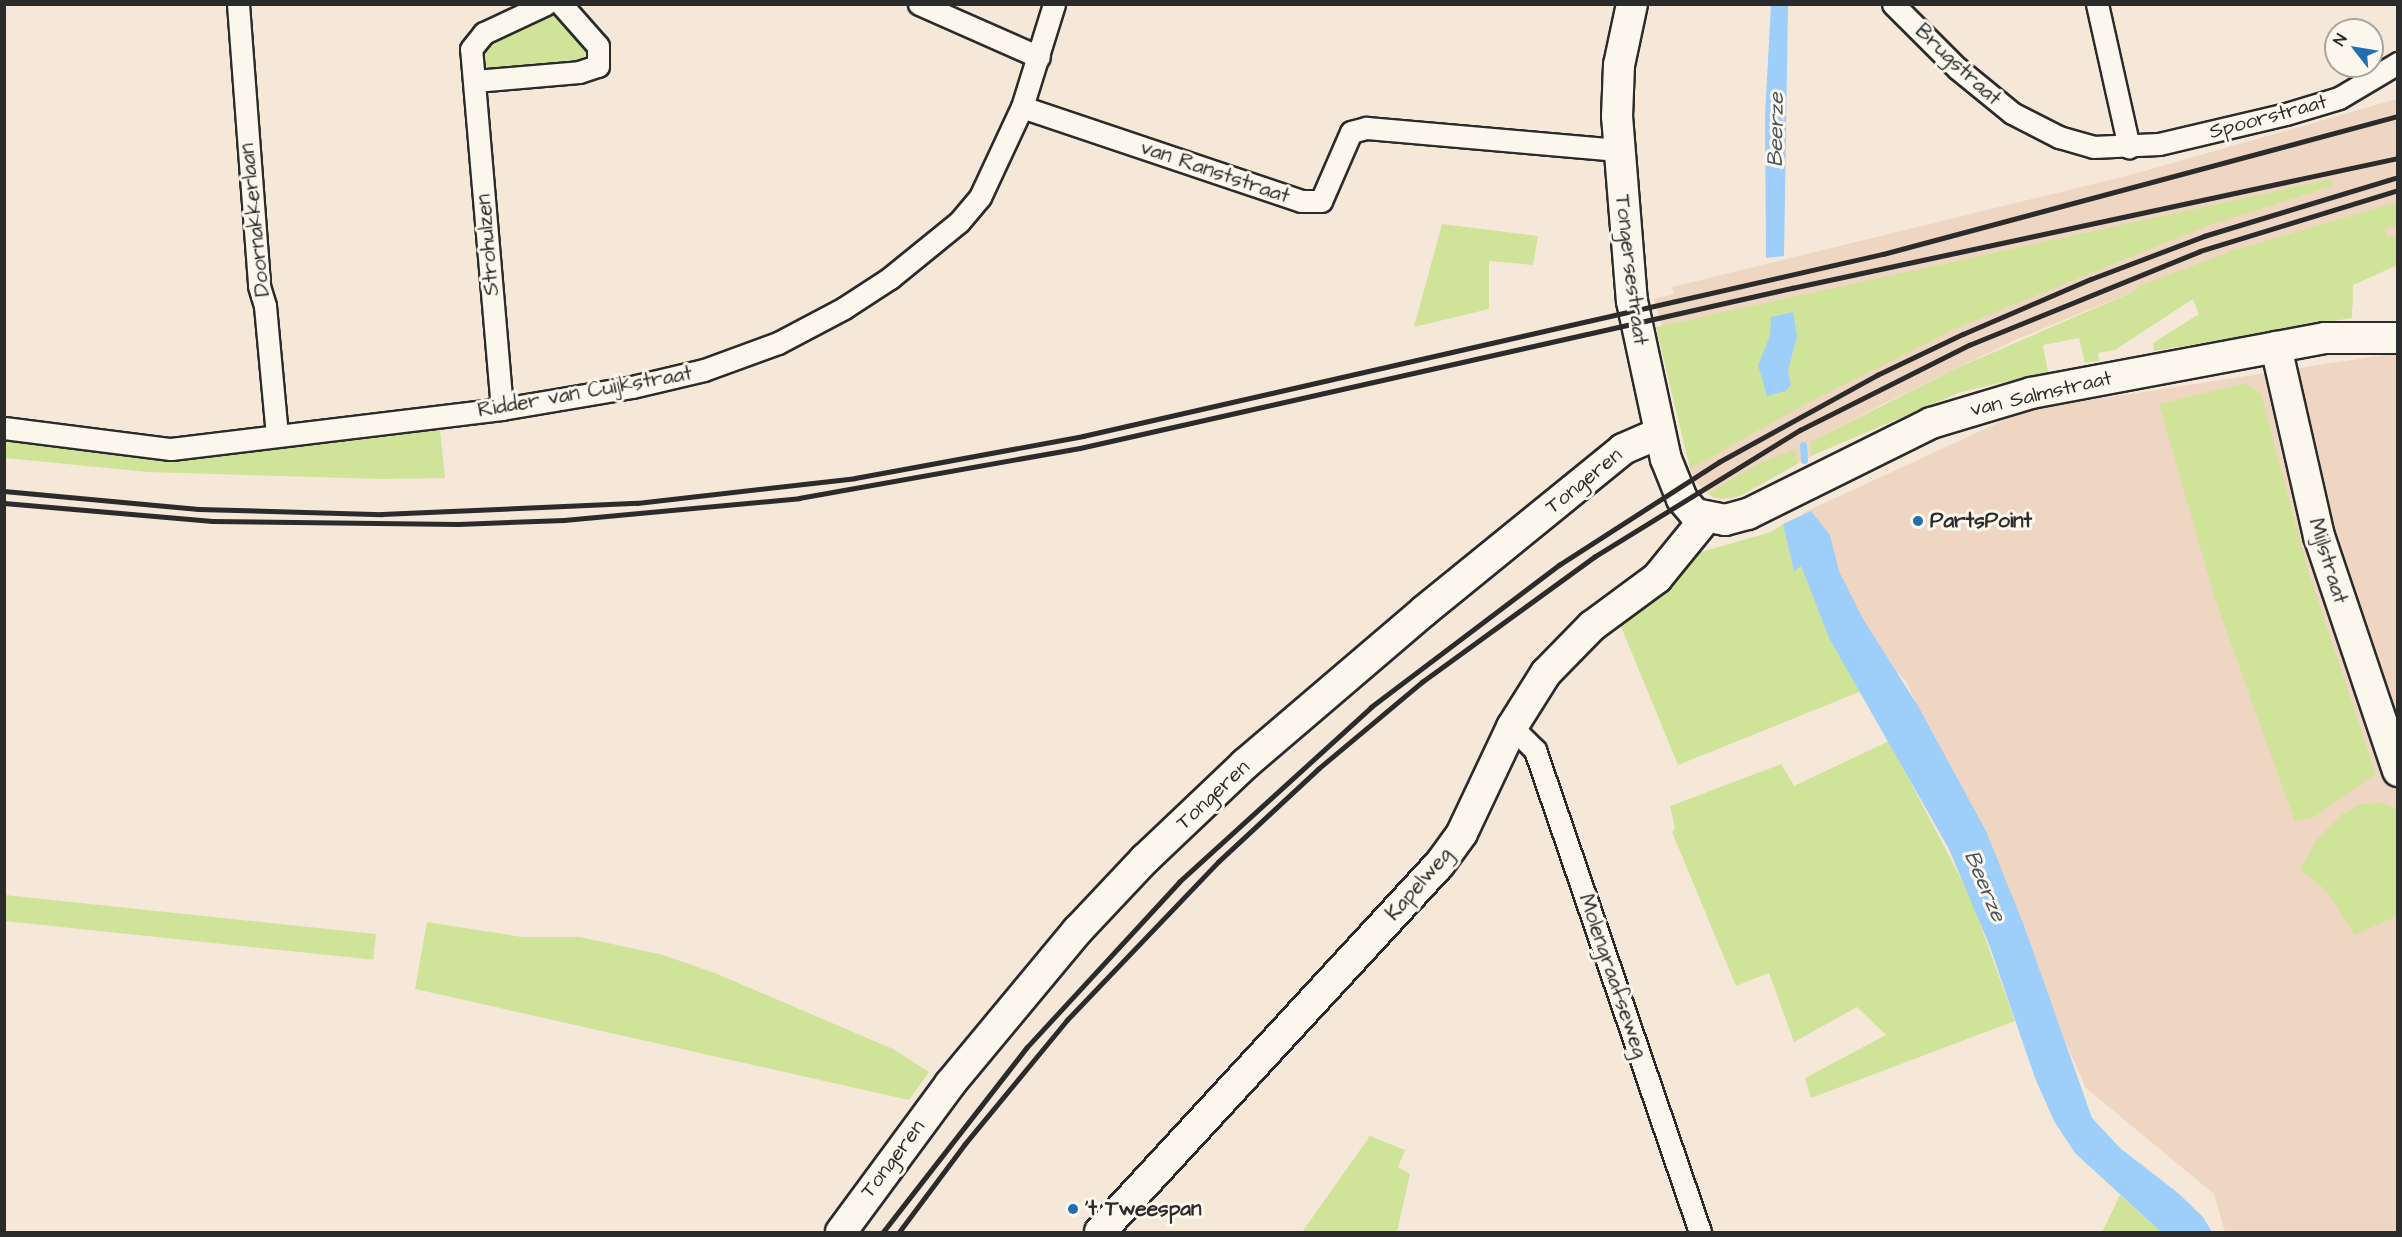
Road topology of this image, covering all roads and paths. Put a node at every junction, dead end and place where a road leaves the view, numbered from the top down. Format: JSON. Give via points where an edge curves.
{"nodes":[{"id":1,"x":238,"y":4,"type":"edge"},
{"id":2,"x":546,"y":4,"type":"edge"},
{"id":3,"x":561,"y":4,"type":"edge"},
{"id":4,"x":919,"y":4,"type":"edge"},
{"id":5,"x":1054,"y":4,"type":"edge"},
{"id":6,"x":1632,"y":4,"type":"edge"},
{"id":7,"x":1893,"y":4,"type":"edge"},
{"id":8,"x":2097,"y":4,"type":"edge"},
{"id":9,"x":1039,"y":57,"type":"junction"},
{"id":10,"x":2397,"y":63,"type":"edge"},
{"id":11,"x":475,"y":81,"type":"junction"},
{"id":12,"x":1022,"y":107,"type":"junction"},
{"id":13,"x":2129,"y":147,"type":"junction"},
{"id":14,"x":1618,"y":150,"type":"junction"},
{"id":15,"x":2397,"y":338,"type":"edge"},
{"id":16,"x":2276,"y":347,"type":"junction"},
{"id":17,"x":502,"y":409,"type":"junction"},
{"id":18,"x":4,"y":428,"type":"edge"},
{"id":19,"x":1660,"y":433,"type":"junction"},
{"id":20,"x":277,"y":435,"type":"junction"},
{"id":21,"x":1706,"y":518,"type":"junction"},
{"id":22,"x":1512,"y":727,"type":"junction"},
{"id":23,"x":2397,"y":771,"type":"edge"},
{"id":24,"x":841,"y":1233,"type":"edge"},
{"id":25,"x":1100,"y":1233,"type":"edge"},
{"id":26,"x":1700,"y":1233,"type":"edge"}],
"edges":[{"from":1,"to":20,"type":"street","name":"Doornakkerlaan","via":[[259,286],[265,306]]},
{"from":2,"to":11,"type":"street","name":"Strohulzen","via":[[475,39],[471,49]]},
{"from":3,"to":11,"type":"street","via":[[598,46],[598,66],[579,72]]},
{"from":4,"to":9,"type":"street"},
{"from":5,"to":9,"type":"street","name":"Ridder van Cuijkstraat"},
{"from":6,"to":14,"type":"main road","name":"Tongersestraat","via":[[1619,65]]},
{"from":7,"to":13,"type":"street","name":"Brugstraat","via":[[1964,75],[2012,113],[2075,143]]},
{"from":8,"to":13,"type":"street"},
{"from":9,"to":12,"type":"street","name":"Ridder van Cuijkstraat"},
{"from":10,"to":13,"type":"street","name":"Spoorstraat","via":[[2355,90],[2297,111]]},
{"from":11,"to":17,"type":"street","name":"Strohulzen"},
{"from":12,"to":14,"type":"street","name":"van Ranststraat","via":[[1301,201],[1320,201],[1351,132],[1366,128]]},
{"from":12,"to":17,"type":"street","name":"Ridder van Cuijkstraat","via":[[984,190],[959,222],[920,256],[844,308],[778,343],[704,370],[632,387]]},
{"from":14,"to":19,"type":"main road","name":"Tongersestraat","via":[[1634,311]]},
{"from":15,"to":16,"type":"main road","name":"van Salmstraat","via":[[2344,337]]},
{"from":16,"to":21,"type":"main road","name":"van Salmstraat","via":[[2078,383],[1968,409],[1931,423],[1748,514],[1725,520]]},
{"from":16,"to":23,"type":"main road","name":"Mijlstraat","via":[[2319,536]]},
{"from":17,"to":20,"type":"street","name":"Ridder van Cuijkstraat"},
{"from":18,"to":20,"type":"street","name":"Ridder van Cuijkstraat","via":[[171,449]]},
{"from":19,"to":21,"type":"main road","name":"Tongersestraat","via":[[1682,500],[1691,511]]},
{"from":19,"to":24,"type":"main road","name":"Tongeren","via":[[1623,449],[1416,618],[1245,764],[1145,860],[1078,930],[950,1084]]},
{"from":21,"to":22,"type":"main road","name":"Kapelweg","via":[[1657,578],[1568,648],[1529,697]]},
{"from":22,"to":25,"type":"main road","name":"Kapelweg","via":[[1462,833],[1438,865]]},
{"from":22,"to":26,"type":"street","name":"Molengraafseweg","via":[[1535,750]]}]}
